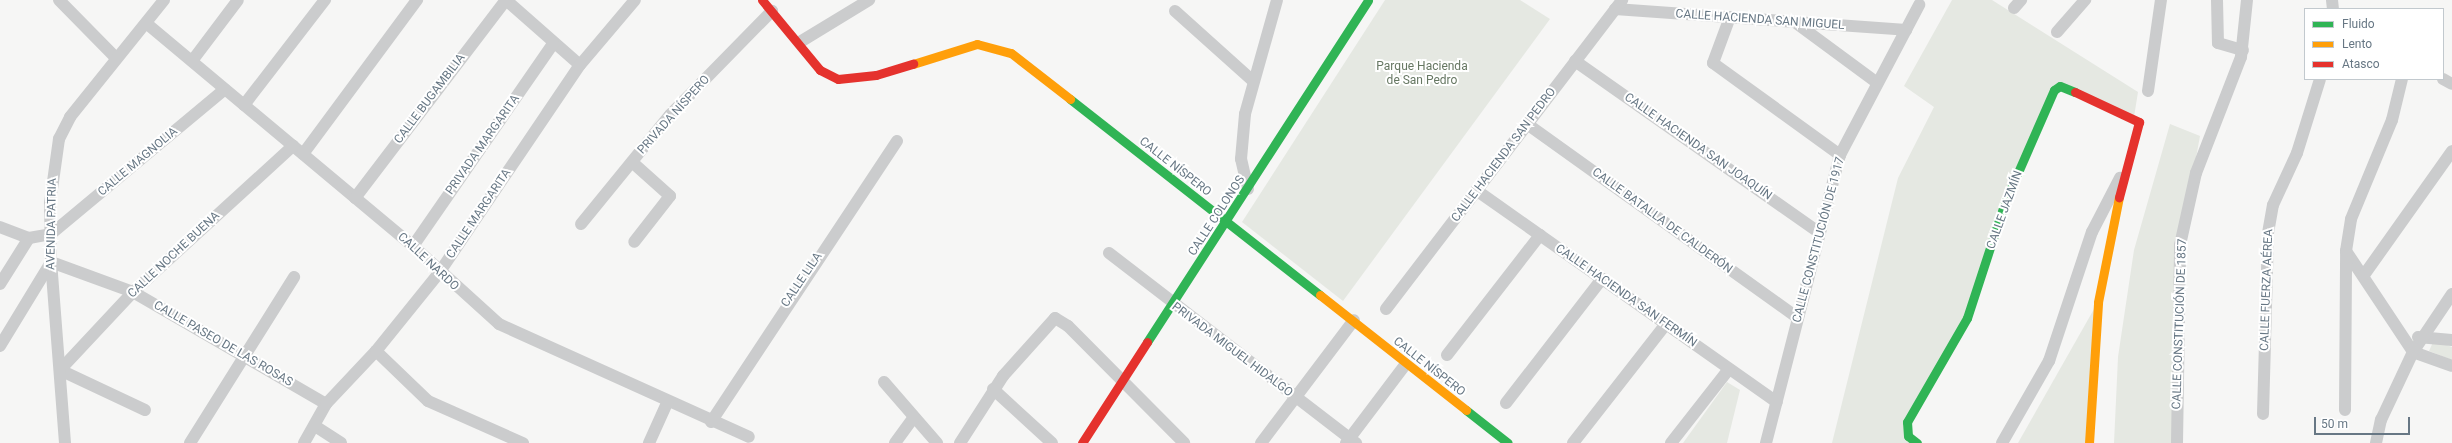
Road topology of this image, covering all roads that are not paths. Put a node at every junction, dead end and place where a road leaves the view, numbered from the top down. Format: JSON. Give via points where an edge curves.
{"nodes":[{"id":1,"x":59,"y":0,"type":"edge"},
{"id":2,"x":164,"y":0,"type":"edge"},
{"id":3,"x":238,"y":0,"type":"edge"},
{"id":4,"x":325,"y":0,"type":"edge"},
{"id":5,"x":417,"y":0,"type":"edge"},
{"id":6,"x":506,"y":0,"type":"edge"},
{"id":7,"x":635,"y":0,"type":"edge"},
{"id":8,"x":762,"y":0,"type":"edge"},
{"id":9,"x":869,"y":0,"type":"edge"},
{"id":10,"x":1277,"y":0,"type":"edge"},
{"id":11,"x":1368,"y":0,"type":"edge"},
{"id":12,"x":2085,"y":0,"type":"edge"},
{"id":13,"x":2161,"y":0,"type":"edge"},
{"id":14,"x":2217,"y":0,"type":"edge"},
{"id":15,"x":2247,"y":0,"type":"edge"},
{"id":16,"x":1618,"y":4,"type":"edge"},
{"id":17,"x":1919,"y":5,"type":"dead end"},
{"id":18,"x":772,"y":10,"type":"junction"},
{"id":19,"x":1175,"y":11,"type":"dead end"},
{"id":20,"x":1730,"y":17,"type":"junction"},
{"id":21,"x":1796,"y":23,"type":"junction"},
{"id":22,"x":146,"y":24,"type":"junction"},
{"id":23,"x":1906,"y":30,"type":"junction"},
{"id":24,"x":2056,"y":32,"type":"dead end"},
{"id":25,"x":800,"y":42,"type":"junction"},
{"id":26,"x":553,"y":44,"type":"junction"},
{"id":27,"x":2243,"y":50,"type":"junction"},
{"id":28,"x":116,"y":58,"type":"junction"},
{"id":29,"x":192,"y":61,"type":"junction"},
{"id":30,"x":1575,"y":61,"type":"junction"},
{"id":31,"x":580,"y":65,"type":"junction"},
{"id":32,"x":2320,"y":80,"type":"edge"},
{"id":33,"x":2402,"y":80,"type":"edge"},
{"id":34,"x":1253,"y":82,"type":"junction"},
{"id":35,"x":1876,"y":82,"type":"junction"},
{"id":36,"x":225,"y":89,"type":"junction"},
{"id":37,"x":2148,"y":91,"type":"dead end"},
{"id":38,"x":244,"y":105,"type":"junction"},
{"id":39,"x":1527,"y":124,"type":"junction"},
{"id":40,"x":896,"y":141,"type":"dead end"},
{"id":41,"x":293,"y":146,"type":"junction"},
{"id":42,"x":2452,"y":151,"type":"edge"},
{"id":43,"x":303,"y":154,"type":"junction"},
{"id":44,"x":1840,"y":155,"type":"junction"},
{"id":45,"x":2130,"y":157,"type":"junction"},
{"id":46,"x":632,"y":162,"type":"junction"},
{"id":47,"x":1248,"y":189,"type":"junction"},
{"id":48,"x":1476,"y":190,"type":"junction"},
{"id":49,"x":355,"y":198,"type":"junction"},
{"id":50,"x":1227,"y":222,"type":"junction"},
{"id":51,"x":581,"y":224,"type":"dead end"},
{"id":52,"x":0,"y":228,"type":"edge"},
{"id":53,"x":1820,"y":233,"type":"junction"},
{"id":54,"x":51,"y":234,"type":"junction"},
{"id":55,"x":1540,"y":235,"type":"junction"},
{"id":56,"x":29,"y":238,"type":"junction"},
{"id":57,"x":634,"y":242,"type":"dead end"},
{"id":58,"x":413,"y":246,"type":"junction"},
{"id":59,"x":2346,"y":251,"type":"junction"},
{"id":60,"x":1110,"y":253,"type":"dead end"},
{"id":61,"x":50,"y":262,"type":"junction"},
{"id":62,"x":439,"y":273,"type":"junction"},
{"id":63,"x":2364,"y":275,"type":"junction"},
{"id":64,"x":294,"y":277,"type":"dead end"},
{"id":65,"x":1602,"y":279,"type":"junction"},
{"id":66,"x":0,"y":284,"type":"edge"},
{"id":67,"x":133,"y":292,"type":"junction"},
{"id":68,"x":2452,"y":294,"type":"edge"},
{"id":69,"x":1173,"y":305,"type":"junction"},
{"id":70,"x":1386,"y":310,"type":"dead end"},
{"id":71,"x":1798,"y":318,"type":"junction"},
{"id":72,"x":1354,"y":320,"type":"junction"},
{"id":73,"x":1666,"y":324,"type":"junction"},
{"id":74,"x":2424,"y":336,"type":"junction"},
{"id":75,"x":2407,"y":338,"type":"junction"},
{"id":76,"x":2452,"y":340,"type":"edge"},
{"id":77,"x":0,"y":346,"type":"edge"},
{"id":78,"x":376,"y":351,"type":"junction"},
{"id":79,"x":2413,"y":352,"type":"junction"},
{"id":80,"x":1447,"y":355,"type":"dead end"},
{"id":81,"x":243,"y":356,"type":"junction"},
{"id":82,"x":1405,"y":365,"type":"junction"},
{"id":83,"x":2452,"y":366,"type":"edge"},
{"id":84,"x":1729,"y":369,"type":"junction"},
{"id":85,"x":60,"y":370,"type":"junction"},
{"id":86,"x":1122,"y":381,"type":"junction"},
{"id":87,"x":884,"y":382,"type":"dead end"},
{"id":88,"x":993,"y":389,"type":"junction"},
{"id":89,"x":1296,"y":398,"type":"junction"},
{"id":90,"x":668,"y":401,"type":"junction"},
{"id":91,"x":1776,"y":402,"type":"junction"},
{"id":92,"x":1506,"y":403,"type":"dead end"},
{"id":93,"x":326,"y":404,"type":"junction"},
{"id":94,"x":145,"y":410,"type":"dead end"},
{"id":95,"x":2345,"y":410,"type":"dead end"},
{"id":96,"x":2263,"y":414,"type":"dead end"},
{"id":97,"x":913,"y":418,"type":"junction"},
{"id":98,"x":711,"y":422,"type":"junction"},
{"id":99,"x":315,"y":426,"type":"junction"},
{"id":100,"x":749,"y":437,"type":"dead end"},
{"id":101,"x":1351,"y":441,"type":"edge"},
{"id":102,"x":65,"y":443,"type":"edge"},
{"id":103,"x":190,"y":443,"type":"edge"},
{"id":104,"x":304,"y":443,"type":"edge"},
{"id":105,"x":341,"y":443,"type":"edge"},
{"id":106,"x":523,"y":443,"type":"edge"},
{"id":107,"x":649,"y":443,"type":"edge"},
{"id":108,"x":895,"y":443,"type":"edge"},
{"id":109,"x":937,"y":443,"type":"edge"},
{"id":110,"x":960,"y":443,"type":"edge"},
{"id":111,"x":1052,"y":443,"type":"edge"},
{"id":112,"x":1082,"y":443,"type":"edge"},
{"id":113,"x":1184,"y":443,"type":"edge"},
{"id":114,"x":1261,"y":443,"type":"edge"},
{"id":115,"x":1508,"y":443,"type":"edge"},
{"id":116,"x":1574,"y":443,"type":"edge"},
{"id":117,"x":1671,"y":443,"type":"edge"},
{"id":118,"x":1766,"y":443,"type":"edge"},
{"id":119,"x":1917,"y":443,"type":"edge"},
{"id":120,"x":2002,"y":443,"type":"edge"},
{"id":121,"x":2089,"y":443,"type":"edge"},
{"id":122,"x":2177,"y":443,"type":"edge"},
{"id":123,"x":2376,"y":443,"type":"edge"}],
"edges":[{"from":1,"to":28,"type":"street"},
{"from":2,"to":22,"type":"street","name":"AVENIDA PATRIA"},
{"from":3,"to":29,"type":"street"},
{"from":4,"to":38,"type":"street"},
{"from":5,"to":43,"type":"street"},
{"from":6,"to":26,"type":"street"},
{"from":6,"to":49,"type":"street","name":"CALLE BUGAMBILIA"},
{"from":7,"to":31,"type":"street","name":"CALLE MARGARITA"},
{"from":8,"to":18,"type":"street","name":"CALLE NÍSPERO"},
{"from":9,"to":25,"type":"street"},
{"from":10,"to":34,"type":"street"},
{"from":11,"to":47,"type":"street","name":"CALLE COLONOS"},
{"from":12,"to":24,"type":"street"},
{"from":13,"to":37,"type":"street"},
{"from":14,"to":27,"type":"street","via":[[2218,43]]},
{"from":15,"to":27,"type":"street","name":"CALLE CONSTITUCIÓN DE 1857"},
{"from":16,"to":20,"type":"street","name":"CALLE HACIENDA SAN MIGUEL"},
{"from":16,"to":30,"type":"street","name":"CALLE HACIENDA SAN PEDRO"},
{"from":17,"to":23,"type":"street","name":"CALLE CONSTITUCIÓN DE 1917"},
{"from":18,"to":25,"type":"street","name":"CALLE NÍSPERO"},
{"from":18,"to":46,"type":"street","name":"PRIVADA NÍSPERO","via":[[670,115]]},
{"from":19,"to":34,"type":"street"},
{"from":20,"to":21,"type":"street","name":"CALLE HACIENDA SAN MIGUEL"},
{"from":20,"to":44,"type":"street","via":[[1713,63]]},
{"from":21,"to":23,"type":"street","name":"CALLE HACIENDA SAN MIGUEL"},
{"from":21,"to":35,"type":"street"},
{"from":22,"to":28,"type":"street","name":"AVENIDA PATRIA"},
{"from":22,"to":29,"type":"street","name":"CALLE NARDO"},
{"from":23,"to":35,"type":"street","name":"CALLE CONSTITUCIÓN DE 1917"},
{"from":25,"to":50,"type":"street","name":"CALLE NÍSPERO","via":[[820,70],[838,79],[876,75],[977,44],[1011,53]]},
{"from":26,"to":31,"type":"street"},
{"from":26,"to":58,"type":"street","name":"PRIVADA MARGARITA"},
{"from":27,"to":122,"type":"street","name":"CALLE CONSTITUCIÓN DE 1857","via":[[2234,81],[2196,173],[2184,222],[2179,269]]},
{"from":28,"to":54,"type":"street","name":"AVENIDA PATRIA","via":[[70,117],[59,139],[50,203]]},
{"from":29,"to":36,"type":"street","name":"CALLE NARDO"},
{"from":30,"to":39,"type":"street","name":"CALLE HACIENDA SAN PEDRO"},
{"from":30,"to":53,"type":"street","name":"CALLE HACIENDA SAN JOAQUÍN"},
{"from":31,"to":62,"type":"street","name":"CALLE MARGARITA"},
{"from":32,"to":96,"type":"street","name":"CALLE FUERZA AÉREA","via":[[2297,153],[2273,205],[2268,233]]},
{"from":33,"to":59,"type":"street","via":[[2392,120],[2351,219]]},
{"from":34,"to":47,"type":"street","via":[[1241,159]]},
{"from":35,"to":44,"type":"street","name":"CALLE CONSTITUCIÓN DE 1917"},
{"from":36,"to":38,"type":"street","name":"CALLE NARDO"},
{"from":36,"to":54,"type":"street","name":"CALLE MAGNOLIA"},
{"from":38,"to":41,"type":"street","name":"CALLE NARDO"},
{"from":39,"to":48,"type":"street","name":"CALLE HACIENDA SAN PEDRO"},
{"from":39,"to":71,"type":"street","name":"CALLE BATALLA DE CALDERÓN"},
{"from":40,"to":98,"type":"street","name":"CALLE LILA"},
{"from":41,"to":43,"type":"street","name":"CALLE NARDO"},
{"from":41,"to":67,"type":"street","name":"CALLE NOCHE BUENA"},
{"from":42,"to":63,"type":"street"},
{"from":43,"to":49,"type":"street","name":"CALLE NARDO"},
{"from":44,"to":53,"type":"street","name":"CALLE CONSTITUCIÓN DE 1917"},
{"from":45,"to":119,"type":"street","name":"CALLE JAZMÍN","via":[[2137,119],[2064,86],[2057,87],[2005,202],[1967,318],[1907,422],[1908,436]]},
{"from":45,"to":120,"type":"street","name":"CALLE JAZMÍN","via":[[2092,232],[2049,362]]},
{"from":45,"to":121,"type":"street","name":"CALLE JAZMÍN","via":[[2111,229],[2098,302]]},
{"from":46,"to":51,"type":"street","name":"PRIVADA NÍSPERO"},
{"from":46,"to":57,"type":"street","via":[[670,196]]},
{"from":47,"to":50,"type":"street","name":"CALLE COLONOS"},
{"from":48,"to":55,"type":"street","name":"CALLE HACIENDA SAN FERMÍN"},
{"from":48,"to":70,"type":"street","name":"CALLE HACIENDA SAN PEDRO"},
{"from":49,"to":58,"type":"street","name":"CALLE NARDO"},
{"from":50,"to":69,"type":"street","name":"CALLE COLONOS"},
{"from":50,"to":72,"type":"street","name":"CALLE NÍSPERO"},
{"from":52,"to":56,"type":"street"},
{"from":53,"to":71,"type":"street","name":"CALLE CONSTITUCIÓN DE 1917"},
{"from":54,"to":56,"type":"street"},
{"from":54,"to":61,"type":"street","name":"AVENIDA PATRIA"},
{"from":55,"to":65,"type":"street","name":"CALLE HACIENDA SAN FERMÍN"},
{"from":55,"to":80,"type":"street"},
{"from":56,"to":66,"type":"street"},
{"from":58,"to":62,"type":"street","name":"CALLE NARDO"},
{"from":59,"to":63,"type":"street"},
{"from":59,"to":95,"type":"street"},
{"from":60,"to":69,"type":"street","name":"PRIVADA MIGUEL HIDALGO"},
{"from":61,"to":67,"type":"street","name":"CALLE PASEO DE LAS ROSAS"},
{"from":61,"to":77,"type":"street"},
{"from":61,"to":85,"type":"street","name":"AVENIDA PATRIA"},
{"from":62,"to":78,"type":"street","name":"CALLE MARGARITA"},
{"from":62,"to":90,"type":"street","name":"CALLE NARDO","via":[[499,324]]},
{"from":63,"to":75,"type":"street"},
{"from":64,"to":81,"type":"street"},
{"from":65,"to":73,"type":"street","name":"CALLE HACIENDA SAN FERMÍN"},
{"from":65,"to":92,"type":"street"},
{"from":67,"to":81,"type":"street","name":"CALLE PASEO DE LAS ROSAS"},
{"from":67,"to":85,"type":"street","name":"CALLE NOCHE BUENA"},
{"from":68,"to":74,"type":"street"},
{"from":69,"to":86,"type":"street","name":"CALLE COLONOS"},
{"from":69,"to":89,"type":"street","name":"PRIVADA MIGUEL HIDALGO"},
{"from":71,"to":91,"type":"street","name":"CALLE CONSTITUCIÓN DE 1917"},
{"from":72,"to":82,"type":"street","name":"CALLE NÍSPERO"},
{"from":72,"to":89,"type":"street"},
{"from":73,"to":84,"type":"street","name":"CALLE HACIENDA SAN FERMÍN"},
{"from":73,"to":116,"type":"street"},
{"from":74,"to":75,"type":"street"},
{"from":74,"to":76,"type":"street"},
{"from":74,"to":79,"type":"street"},
{"from":75,"to":79,"type":"street"},
{"from":78,"to":93,"type":"street","name":"CALLE MARGARITA"},
{"from":78,"to":106,"type":"street","via":[[428,401]]},
{"from":79,"to":83,"type":"street"},
{"from":79,"to":123,"type":"street","via":[[2381,420]]},
{"from":81,"to":93,"type":"street","name":"CALLE PASEO DE LAS ROSAS"},
{"from":81,"to":103,"type":"street"},
{"from":82,"to":101,"type":"street"},
{"from":82,"to":115,"type":"street","name":"CALLE NÍSPERO"},
{"from":84,"to":91,"type":"street","name":"CALLE HACIENDA SAN FERMÍN"},
{"from":84,"to":117,"type":"street"},
{"from":85,"to":94,"type":"street"},
{"from":85,"to":102,"type":"street","name":"AVENIDA PATRIA"},
{"from":86,"to":88,"type":"street","via":[[1068,326],[1055,318]]},
{"from":86,"to":112,"type":"street","name":"CALLE COLONOS"},
{"from":86,"to":113,"type":"street"},
{"from":87,"to":97,"type":"street"},
{"from":88,"to":110,"type":"street"},
{"from":88,"to":111,"type":"street"},
{"from":89,"to":101,"type":"street","name":"PRIVADA MIGUEL HIDALGO"},
{"from":89,"to":114,"type":"street"},
{"from":90,"to":98,"type":"street","name":"CALLE NARDO"},
{"from":90,"to":107,"type":"street"},
{"from":91,"to":118,"type":"street","name":"CALLE CONSTITUCIÓN DE 1917"},
{"from":93,"to":99,"type":"street","name":"CALLE MARGARITA"},
{"from":97,"to":108,"type":"street"},
{"from":97,"to":109,"type":"street"},
{"from":98,"to":100,"type":"street","name":"CALLE NARDO"},
{"from":99,"to":104,"type":"street","name":"CALLE MARGARITA"},
{"from":99,"to":105,"type":"street"}]}
